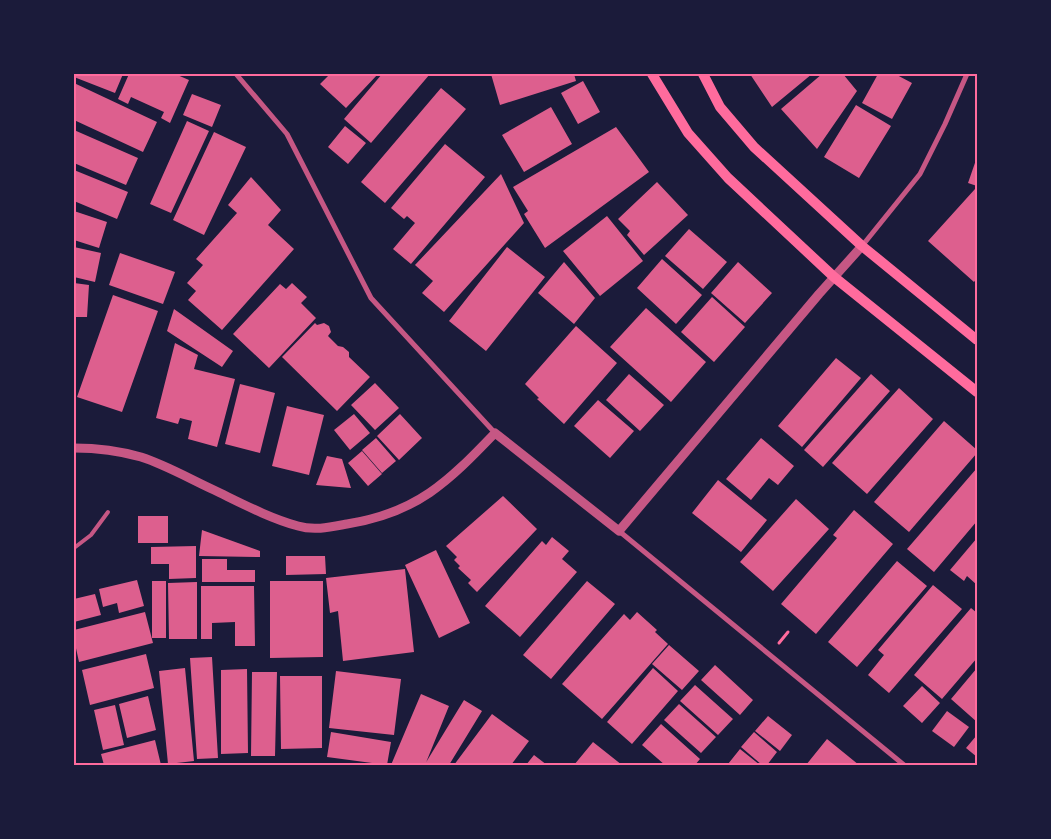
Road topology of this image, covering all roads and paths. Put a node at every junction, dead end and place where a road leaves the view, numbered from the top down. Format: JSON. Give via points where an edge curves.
{"nodes":[{"id":1,"x":236,"y":74,"type":"edge"},
{"id":2,"x":652,"y":74,"type":"edge"},
{"id":3,"x":703,"y":74,"type":"edge"},
{"id":4,"x":967,"y":74,"type":"edge"},
{"id":5,"x":862,"y":246,"type":"junction"},
{"id":6,"x":834,"y":278,"type":"junction"},
{"id":7,"x":977,"y":340,"type":"edge"},
{"id":8,"x":977,"y":392,"type":"edge"},
{"id":9,"x":495,"y":433,"type":"junction"},
{"id":10,"x":74,"y":448,"type":"edge"},
{"id":11,"x":108,"y":512,"type":"dead end"},
{"id":12,"x":619,"y":531,"type":"junction"},
{"id":13,"x":74,"y":548,"type":"edge"},
{"id":14,"x":904,"y":765,"type":"edge"}],
"edges":[{"from":1,"to":9,"type":"street","via":[[287,134],[371,298]]},
{"from":2,"to":6,"type":"main road","via":[[688,133],[728,178]]},
{"from":3,"to":5,"type":"main road","via":[[720,108],[754,147]]},
{"from":4,"to":5,"type":"street","via":[[920,174]]},
{"from":5,"to":6,"type":"street"},
{"from":5,"to":7,"type":"main road"},
{"from":6,"to":8,"type":"main road"},
{"from":6,"to":12,"type":"street"},
{"from":9,"to":10,"type":"street","via":[[461,469],[427,496],[391,513],[326,528],[299,526],[264,513],[142,457]]},
{"from":9,"to":12,"type":"street"},
{"from":11,"to":13,"type":"lane","via":[[91,535]]},
{"from":12,"to":14,"type":"street"}]}
